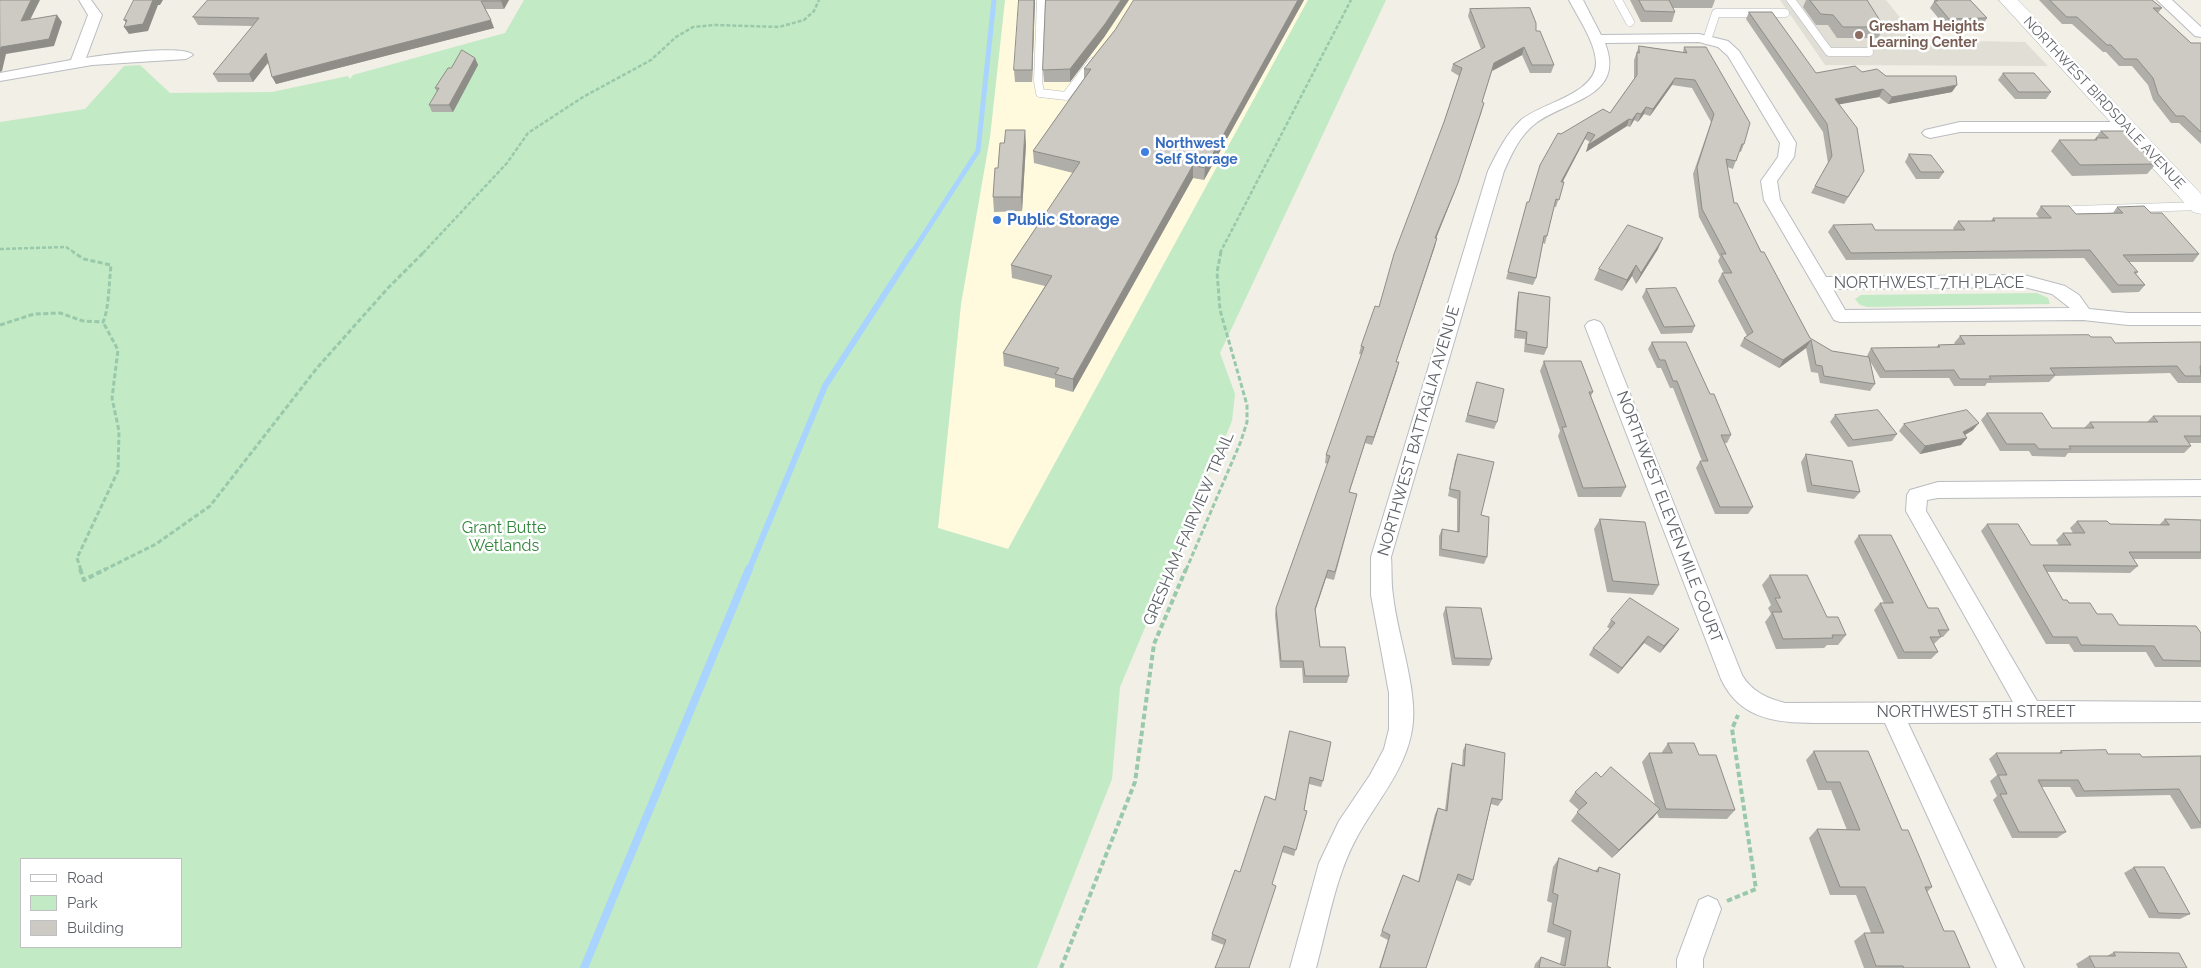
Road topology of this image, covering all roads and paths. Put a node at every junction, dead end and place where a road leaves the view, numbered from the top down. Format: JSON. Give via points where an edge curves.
{"nodes":[{"id":1,"x":819,"y":0,"type":"edge"},
{"id":2,"x":1040,"y":0,"type":"edge"},
{"id":3,"x":1351,"y":0,"type":"edge"},
{"id":4,"x":1576,"y":0,"type":"edge"},
{"id":5,"x":1618,"y":0,"type":"edge"},
{"id":6,"x":1791,"y":0,"type":"edge"},
{"id":7,"x":2008,"y":0,"type":"edge"},
{"id":8,"x":2164,"y":0,"type":"edge"},
{"id":9,"x":85,"y":1,"type":"dead end"},
{"id":10,"x":1785,"y":12,"type":"dead end"},
{"id":11,"x":1630,"y":22,"type":"dead end"},
{"id":12,"x":2200,"y":33,"type":"edge"},
{"id":13,"x":1595,"y":39,"type":"junction"},
{"id":14,"x":1707,"y":40,"type":"junction"},
{"id":15,"x":1869,"y":52,"type":"dead end"},
{"id":16,"x":1099,"y":53,"type":"edge"},
{"id":17,"x":186,"y":55,"type":"dead end"},
{"id":18,"x":78,"y":63,"type":"junction"},
{"id":19,"x":0,"y":77,"type":"edge"},
{"id":20,"x":2126,"y":126,"type":"junction"},
{"id":21,"x":1930,"y":133,"type":"dead end"},
{"id":22,"x":2201,"y":207,"type":"edge"},
{"id":23,"x":2074,"y":210,"type":"edge"},
{"id":24,"x":0,"y":249,"type":"edge"},
{"id":25,"x":1822,"y":283,"type":"junction"},
{"id":26,"x":2083,"y":314,"type":"junction"},
{"id":27,"x":2201,"y":319,"type":"edge"},
{"id":28,"x":103,"y":322,"type":"junction"},
{"id":29,"x":0,"y":325,"type":"edge"},
{"id":30,"x":1594,"y":326,"type":"dead end"},
{"id":31,"x":2201,"y":488,"type":"edge"},
{"id":32,"x":1752,"y":702,"type":"junction"},
{"id":33,"x":2031,"y":712,"type":"junction"},
{"id":34,"x":2201,"y":712,"type":"edge"},
{"id":35,"x":1892,"y":713,"type":"junction"},
{"id":36,"x":1708,"y":909,"type":"joint"},
{"id":37,"x":1061,"y":968,"type":"edge"},
{"id":38,"x":1304,"y":968,"type":"edge"},
{"id":39,"x":1690,"y":968,"type":"edge"},
{"id":40,"x":2011,"y":968,"type":"edge"}],
"edges":[{"from":1,"to":28,"type":"path","via":[[814,11],[804,20],[794,23],[693,28],[676,36],[651,60],[583,97],[528,133],[507,163],[317,368],[210,506],[156,544],[84,580],[77,558],[118,471],[119,430],[112,398],[118,350]]},
{"from":2,"to":16,"type":"lane","via":[[1040,93],[1066,96]]},
{"from":3,"to":37,"type":"path","name":"GRESHAM-FAIRVIEW TRAIL","via":[[1219,255],[1215,270],[1218,302],[1247,405],[1242,441],[1154,644],[1135,782]]},
{"from":4,"to":13,"type":"street","name":"NORTHWEST BATTAGLIA AVENUE"},
{"from":5,"to":11,"type":"lane"},
{"from":6,"to":15,"type":"lane","via":[[1828,52]]},
{"from":7,"to":20,"type":"main road","name":"NORTHWEST BIRDSDALE AVENUE"},
{"from":8,"to":12,"type":"street"},
{"from":9,"to":18,"type":"street","via":[[95,15]]},
{"from":10,"to":14,"type":"lane","via":[[1716,13]]},
{"from":13,"to":14,"type":"street"},
{"from":13,"to":38,"type":"street","name":"NORTHWEST BATTAGLIA AVENUE","via":[[1603,64],[1597,83],[1585,93],[1541,104],[1507,148],[1496,171],[1381,557],[1382,595],[1400,693],[1401,729],[1379,783],[1348,829],[1332,863]]},
{"from":14,"to":25,"type":"street","via":[[1723,44],[1734,54],[1786,137],[1786,157],[1769,181],[1772,200]]},
{"from":17,"to":18,"type":"street","via":[[149,55]]},
{"from":18,"to":19,"type":"street"},
{"from":20,"to":21,"type":"street","via":[[1960,127]]},
{"from":20,"to":22,"type":"main road","name":"NORTHWEST BIRDSDALE AVENUE"},
{"from":22,"to":23,"type":"lane"},
{"from":24,"to":28,"type":"path","via":[[66,247],[84,259],[111,264],[106,296],[108,314]]},
{"from":25,"to":26,"type":"street","name":"NORTHWEST 7TH PLACE","via":[[2024,281],[2062,291],[2078,304]]},
{"from":25,"to":26,"type":"street","name":"NORTHWEST 7TH PLACE","via":[[1840,316]]},
{"from":26,"to":27,"type":"street","name":"NORTHWEST 7TH PLACE","via":[[2128,319]]},
{"from":28,"to":29,"type":"path","via":[[83,321],[60,313],[34,314]]},
{"from":30,"to":32,"type":"street","name":"NORTHWEST ELEVEN MILE COURT","via":[[1732,679],[1738,691]]},
{"from":31,"to":33,"type":"street","via":[[1938,490],[1917,495],[1916,511]]},
{"from":32,"to":35,"type":"street","name":"NORTHWEST 5TH STREET","via":[[1785,713]]},
{"from":32,"to":36,"type":"path","via":[[1737,715],[1732,729],[1756,889]]},
{"from":33,"to":34,"type":"street","name":"NORTHWEST 5TH STREET"},
{"from":33,"to":35,"type":"street","name":"NORTHWEST 5TH STREET"},
{"from":35,"to":40,"type":"street"},
{"from":36,"to":39,"type":"street","via":[[1690,959]]}]}
